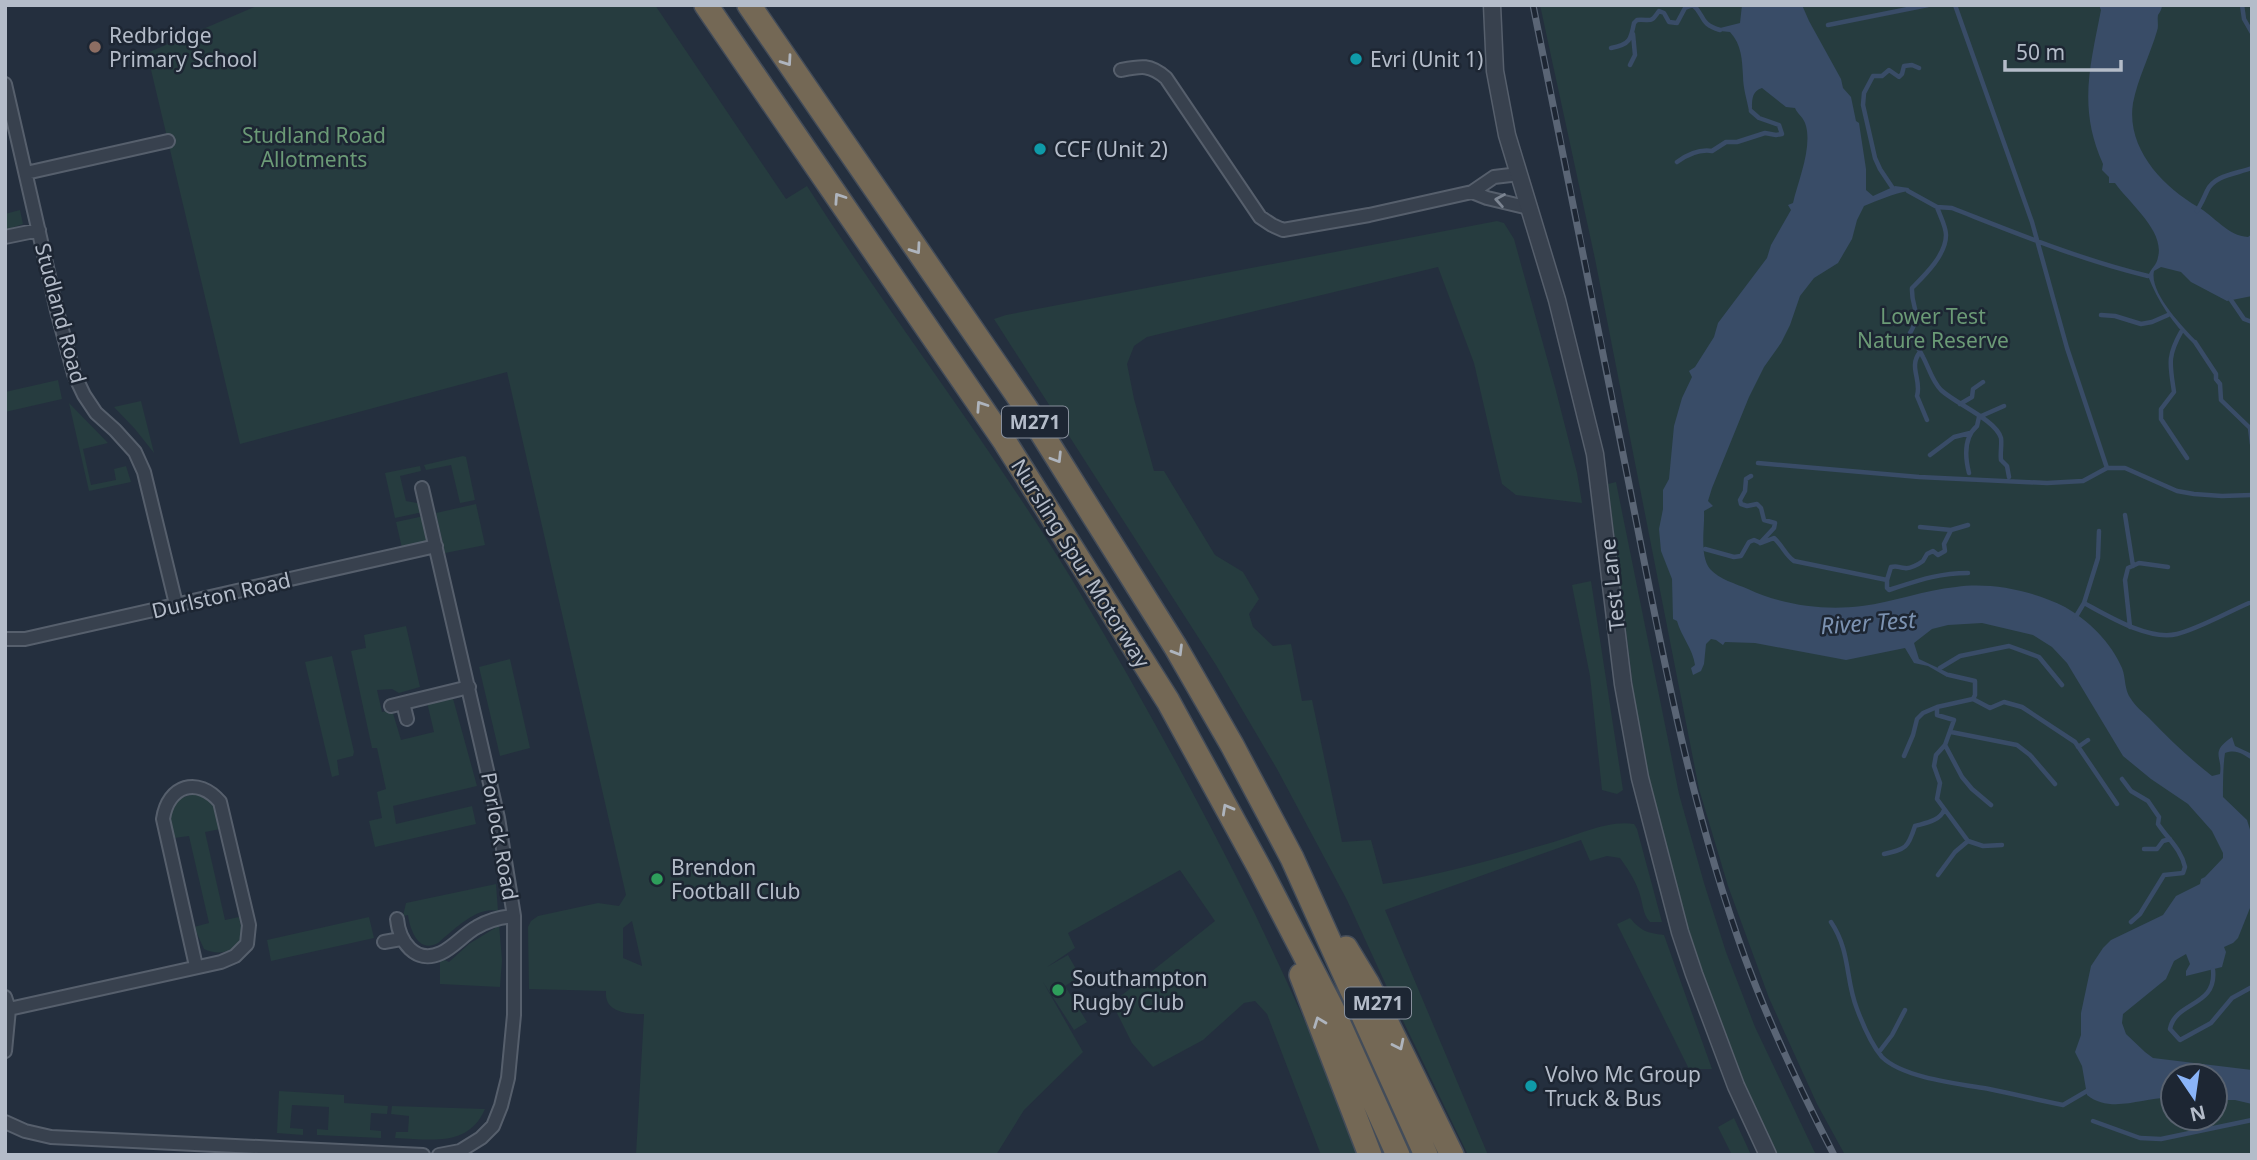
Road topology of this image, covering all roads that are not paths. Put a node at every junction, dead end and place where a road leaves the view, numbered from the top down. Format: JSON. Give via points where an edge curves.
{"nodes":[{"id":1,"x":706,"y":5,"type":"edge"},
{"id":2,"x":748,"y":5,"type":"edge"},
{"id":3,"x":1492,"y":5,"type":"edge"},
{"id":4,"x":1121,"y":70,"type":"dead end"},
{"id":5,"x":5,"y":84,"type":"edge"},
{"id":6,"x":168,"y":141,"type":"dead end"},
{"id":7,"x":26,"y":173,"type":"junction"},
{"id":8,"x":1519,"y":174,"type":"junction"},
{"id":9,"x":1472,"y":192,"type":"junction"},
{"id":10,"x":1529,"y":208,"type":"junction"},
{"id":11,"x":38,"y":230,"type":"junction"},
{"id":12,"x":5,"y":237,"type":"edge"},
{"id":13,"x":422,"y":488,"type":"dead end"},
{"id":14,"x":436,"y":546,"type":"junction"},
{"id":15,"x":176,"y":604,"type":"junction"},
{"id":16,"x":5,"y":639,"type":"edge"},
{"id":17,"x":469,"y":687,"type":"junction"},
{"id":18,"x":407,"y":719,"type":"dead end"},
{"id":19,"x":1292,"y":858,"type":"junction"},
{"id":20,"x":1260,"y":869,"type":"junction"},
{"id":21,"x":514,"y":916,"type":"junction"},
{"id":22,"x":397,"y":919,"type":"dead end"},
{"id":23,"x":401,"y":939,"type":"junction"},
{"id":24,"x":384,"y":942,"type":"dead end"},
{"id":25,"x":197,"y":966,"type":"junction"},
{"id":26,"x":7,"y":1003,"type":"edge"},
{"id":27,"x":5,"y":1051,"type":"edge"},
{"id":28,"x":5,"y":1122,"type":"edge"},
{"id":29,"x":125,"y":1148,"type":"edge"},
{"id":30,"x":299,"y":1152,"type":"edge"},
{"id":31,"x":424,"y":1155,"type":"edge"},
{"id":32,"x":439,"y":1155,"type":"edge"},
{"id":33,"x":1370,"y":1155,"type":"edge"},
{"id":34,"x":1398,"y":1155,"type":"edge"},
{"id":35,"x":1426,"y":1155,"type":"edge"},
{"id":36,"x":1452,"y":1155,"type":"edge"},
{"id":37,"x":1768,"y":1155,"type":"edge"}],
"edges":[{"from":20,"to":1,"type":"highway","name":"Nursling Spur Motorway","number":"M271","one_way":true,"via":[[1168,701],[1005,442]]},
{"from":2,"to":19,"type":"highway","name":"Nursling Spur Motorway","number":"M271","one_way":true,"via":[[1027,408],[1175,646]]},
{"from":3,"to":8,"type":"street","name":"Test Lane","via":[[1499,97]]},
{"from":4,"to":9,"type":"street","via":[[1147,67],[1166,78],[1261,217],[1283,230]]},
{"from":5,"to":7,"type":"street","name":"Studland Road"},
{"from":6,"to":7,"type":"street"},
{"from":7,"to":11,"type":"street","name":"Studland Road"},
{"from":8,"to":9,"type":"street","via":[[1494,177]]},
{"from":8,"to":10,"type":"street","name":"Test Lane"},
{"from":10,"to":9,"type":"street","one_way":true},
{"from":10,"to":37,"type":"street","name":"Test Lane","via":[[1595,454],[1623,684],[1640,778],[1694,974]]},
{"from":11,"to":12,"type":"street"},
{"from":11,"to":15,"type":"street","name":"Studland Road","via":[[74,374],[96,413],[135,452],[144,472]]},
{"from":13,"to":14,"type":"street","name":"Porlock Road"},
{"from":14,"to":15,"type":"street","name":"Durlston Road"},
{"from":14,"to":17,"type":"street","name":"Porlock Road"},
{"from":15,"to":16,"type":"street","name":"Durlston Road","via":[[25,639]]},
{"from":17,"to":18,"type":"street","via":[[397,705]]},
{"from":17,"to":21,"type":"street","name":"Porlock Road"},
{"from":19,"to":35,"type":"highway","name":"Nursling Spur Motorway","number":"M271"},
{"from":19,"to":36,"type":"highway","number":"M271","one_way":true,"via":[[1368,984]]},
{"from":33,"to":20,"type":"highway","number":"M271","one_way":true},
{"from":20,"to":34,"type":"highway","name":"Nursling Spur Motorway","number":"M271","via":[[1332,1008]]},
{"from":21,"to":23,"type":"street","via":[[478,926],[439,954],[413,952]]},
{"from":21,"to":32,"type":"street","name":"Porlock Road","via":[[513,1015],[501,1105],[493,1126],[481,1138],[460,1151]]},
{"from":22,"to":23,"type":"street"},
{"from":23,"to":24,"type":"street"},
{"from":25,"to":25,"type":"street","via":[[235,956],[247,944],[249,925],[220,802],[211,791],[194,786],[176,791],[165,804],[163,819]]},
{"from":25,"to":26,"type":"street"},
{"from":26,"to":27,"type":"street"},
{"from":28,"to":29,"type":"street","via":[[51,1137]]},
{"from":29,"to":30,"type":"street"},
{"from":30,"to":31,"type":"street"}]}
